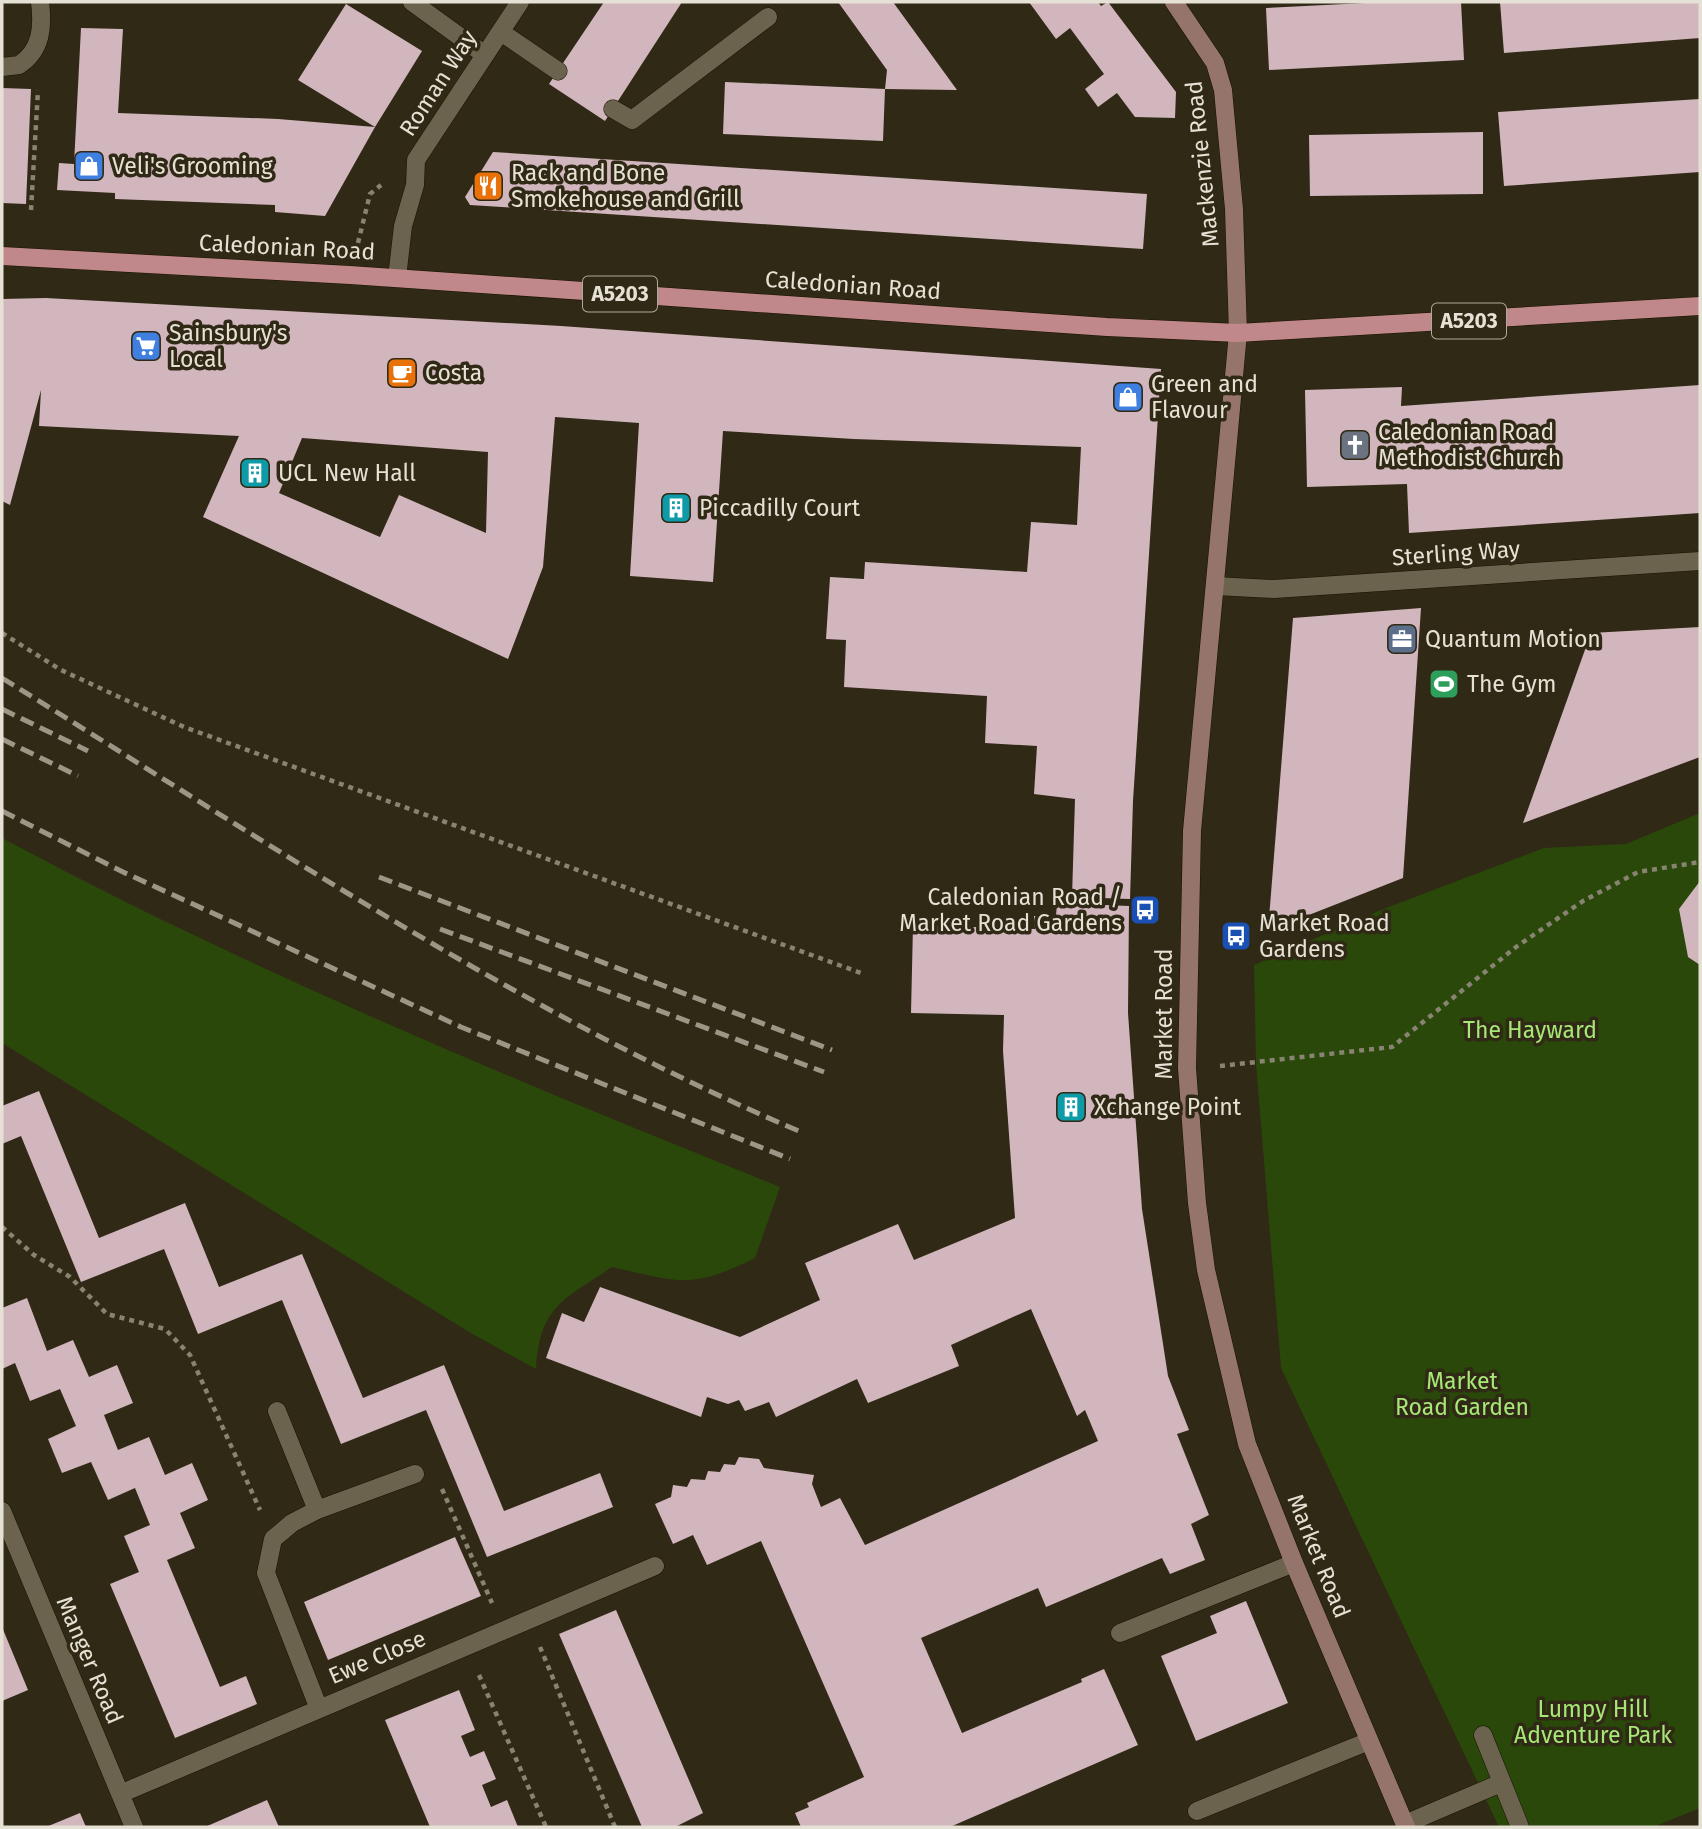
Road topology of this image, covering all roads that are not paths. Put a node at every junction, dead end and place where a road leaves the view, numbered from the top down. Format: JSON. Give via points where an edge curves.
{"nodes":[{"id":1,"x":40,"y":2,"type":"edge"},
{"id":2,"x":412,"y":2,"type":"edge"},
{"id":3,"x":520,"y":2,"type":"edge"},
{"id":4,"x":1174,"y":2,"type":"edge"},
{"id":5,"x":768,"y":18,"type":"dead end"},
{"id":6,"x":501,"y":32,"type":"junction"},
{"id":7,"x":485,"y":55,"type":"junction"},
{"id":8,"x":2,"y":67,"type":"edge"},
{"id":9,"x":558,"y":71,"type":"dead end"},
{"id":10,"x":613,"y":109,"type":"dead end"},
{"id":11,"x":2,"y":256,"type":"edge"},
{"id":12,"x":397,"y":278,"type":"junction"},
{"id":13,"x":1700,"y":306,"type":"edge"},
{"id":14,"x":1238,"y":333,"type":"junction"},
{"id":15,"x":1700,"y":561,"type":"edge"},
{"id":16,"x":1215,"y":586,"type":"junction"},
{"id":17,"x":277,"y":1411,"type":"dead end"},
{"id":18,"x":415,"y":1474,"type":"road end"},
{"id":19,"x":317,"y":1510,"type":"junction"},
{"id":20,"x":2,"y":1511,"type":"edge"},
{"id":21,"x":1294,"y":1563,"type":"junction"},
{"id":22,"x":655,"y":1566,"type":"dead end"},
{"id":23,"x":1120,"y":1633,"type":"dead end"},
{"id":24,"x":319,"y":1709,"type":"junction"},
{"id":25,"x":1483,"y":1735,"type":"dead end"},
{"id":26,"x":1370,"y":1741,"type":"junction"},
{"id":27,"x":1501,"y":1783,"type":"junction"},
{"id":28,"x":120,"y":1794,"type":"junction"},
{"id":29,"x":1197,"y":1811,"type":"dead end"},
{"id":30,"x":1406,"y":1826,"type":"edge"},
{"id":31,"x":134,"y":1827,"type":"edge"},
{"id":32,"x":1520,"y":1827,"type":"edge"}],
"edges":[{"from":1,"to":8,"type":"street","via":[[43,25],[38,44],[19,65]]},
{"from":2,"to":7,"type":"street"},
{"from":3,"to":6,"type":"street","name":"Roman Way"},
{"from":4,"to":14,"type":"street","name":"Mackenzie Road","via":[[1215,62],[1223,90],[1234,209]]},
{"from":5,"to":10,"type":"street","via":[[632,120]]},
{"from":6,"to":7,"type":"street","name":"Roman Way"},
{"from":6,"to":9,"type":"street"},
{"from":7,"to":12,"type":"street","name":"Roman Way","via":[[416,160]]},
{"from":11,"to":12,"type":"main road","name":"Caledonian Road","number":"A5203"},
{"from":12,"to":14,"type":"main road","name":"Caledonian Road","number":"A5203"},
{"from":13,"to":14,"type":"main road","name":"Caledonian Road","number":"A5203"},
{"from":14,"to":16,"type":"street","name":"Market Road"},
{"from":15,"to":16,"type":"street","name":"Sterling Way","via":[[1274,589]]},
{"from":16,"to":21,"type":"street","name":"Market Road","via":[[1192,831],[1188,967],[1187,1068],[1197,1203],[1206,1270],[1247,1444]]},
{"from":17,"to":19,"type":"street"},
{"from":18,"to":19,"type":"street"},
{"from":19,"to":24,"type":"street","via":[[292,1522],[273,1539],[266,1573]]},
{"from":20,"to":28,"type":"street","name":"Manger Road"},
{"from":21,"to":23,"type":"street"},
{"from":21,"to":26,"type":"street","name":"Market Road"},
{"from":22,"to":24,"type":"street","name":"Ewe Close"},
{"from":24,"to":28,"type":"street","name":"Ewe Close"},
{"from":25,"to":27,"type":"street"},
{"from":26,"to":29,"type":"street"},
{"from":26,"to":30,"type":"street","name":"Market Road"},
{"from":27,"to":30,"type":"street"},
{"from":27,"to":32,"type":"street"},
{"from":28,"to":31,"type":"street","name":"Manger Road"}]}
